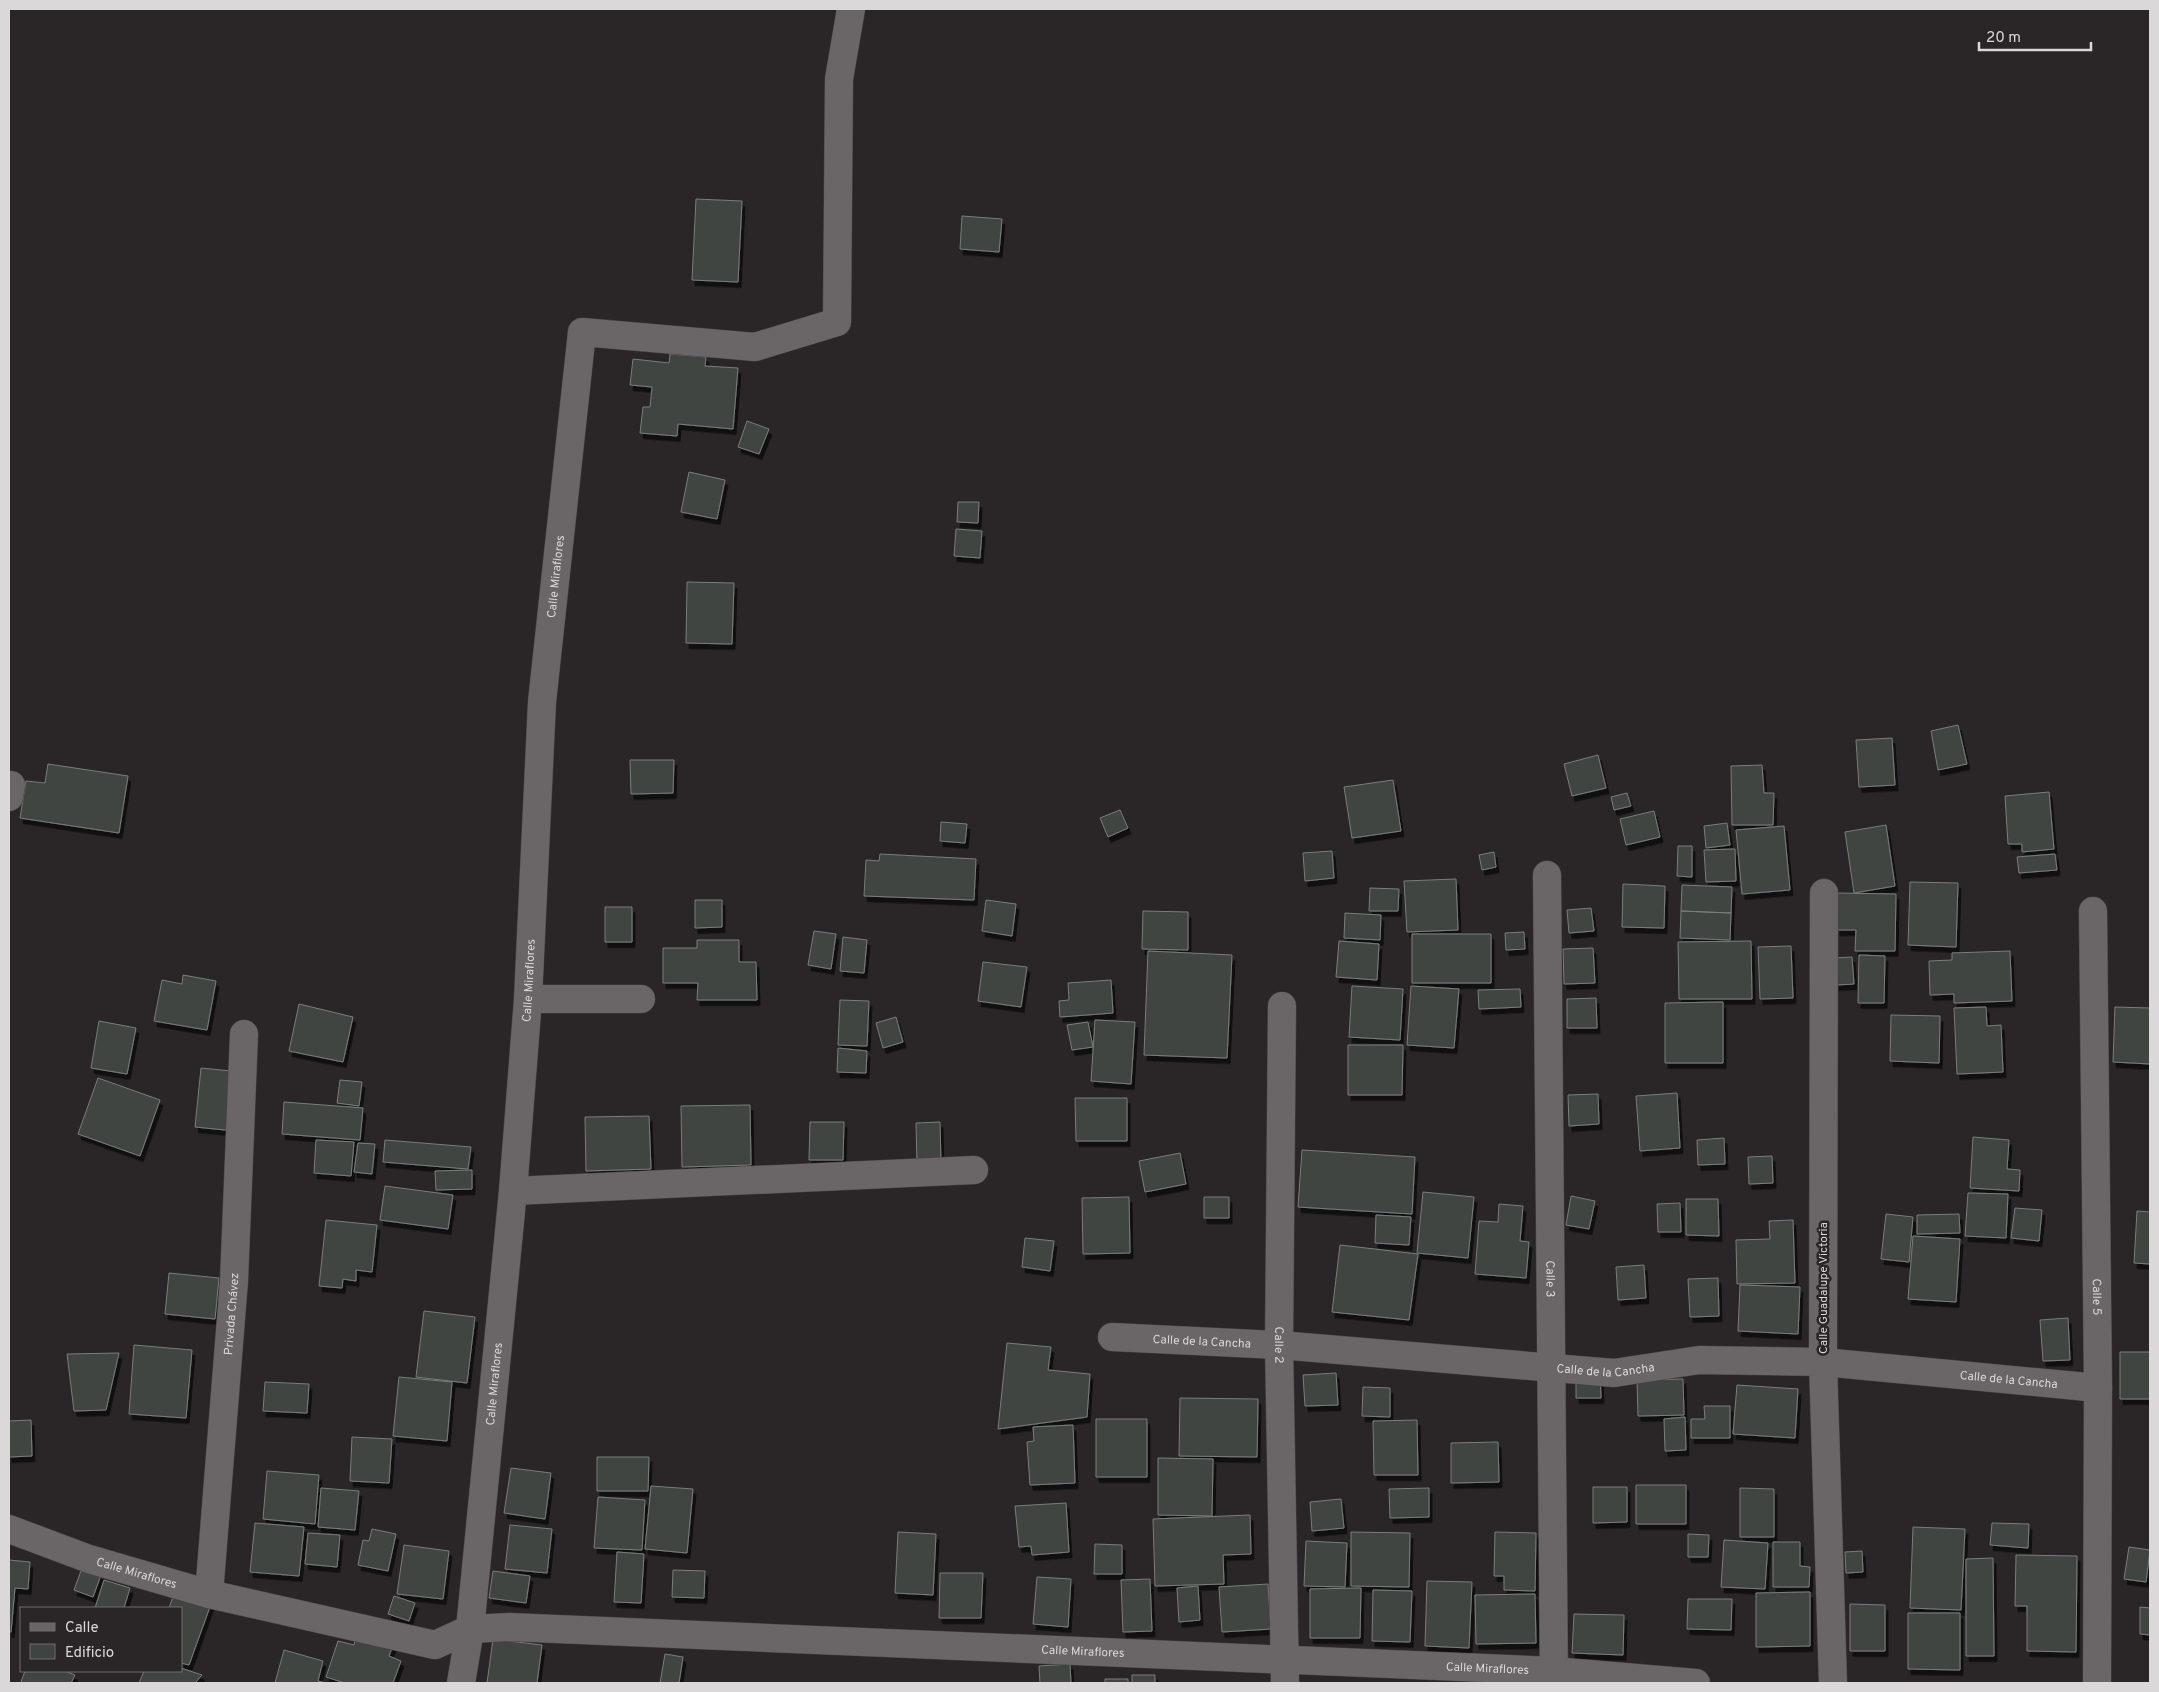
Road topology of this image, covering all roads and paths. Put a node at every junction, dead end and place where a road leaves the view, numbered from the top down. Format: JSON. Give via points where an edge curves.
{"nodes":[{"id":1,"x":851,"y":9,"type":"edge"},
{"id":2,"x":1547,"y":875,"type":"dead end"},
{"id":3,"x":1824,"y":893,"type":"dead end"},
{"id":4,"x":2093,"y":911,"type":"dead end"},
{"id":5,"x":528,"y":999,"type":"junction"},
{"id":6,"x":641,"y":999,"type":"dead end"},
{"id":7,"x":1282,"y":1006,"type":"dead end"},
{"id":8,"x":244,"y":1034,"type":"dead end"},
{"id":9,"x":974,"y":1170,"type":"dead end"},
{"id":10,"x":513,"y":1191,"type":"junction"},
{"id":11,"x":1112,"y":1337,"type":"dead end"},
{"id":12,"x":1279,"y":1345,"type":"junction"},
{"id":13,"x":1823,"y":1362,"type":"junction"},
{"id":14,"x":1550,"y":1367,"type":"junction"},
{"id":15,"x":2098,"y":1388,"type":"junction"},
{"id":16,"x":9,"y":1529,"type":"edge"},
{"id":17,"x":210,"y":1594,"type":"junction"},
{"id":18,"x":470,"y":1629,"type":"junction"},
{"id":19,"x":1285,"y":1671,"type":"edge"},
{"id":20,"x":1553,"y":1677,"type":"edge"},
{"id":21,"x":461,"y":1683,"type":"edge"},
{"id":22,"x":1696,"y":1683,"type":"edge"},
{"id":23,"x":1833,"y":1683,"type":"edge"},
{"id":24,"x":2097,"y":1683,"type":"edge"}],
"edges":[{"from":1,"to":5,"type":"street","name":"Calle Miraflores","via":[[839,79],[838,322],[755,347],[582,332],[542,702]]},
{"from":2,"to":14,"type":"street","name":"Calle 3"},
{"from":3,"to":13,"type":"street","name":"Calle Guadalupe Victoria"},
{"from":4,"to":15,"type":"street","name":"Calle 5"},
{"from":5,"to":6,"type":"street"},
{"from":5,"to":10,"type":"street","name":"Calle Miraflores"},
{"from":7,"to":12,"type":"street","name":"Calle 2"},
{"from":8,"to":17,"type":"street","name":"Privada Chávez","via":[[234,1281]]},
{"from":9,"to":10,"type":"street"},
{"from":10,"to":18,"type":"street","name":"Calle Miraflores"},
{"from":11,"to":12,"type":"street","name":"Calle de la Cancha"},
{"from":12,"to":14,"type":"street","name":"Calle de la Cancha"},
{"from":12,"to":19,"type":"street","name":"Calle 2"},
{"from":13,"to":14,"type":"street","name":"Calle de la Cancha","via":[[1699,1360],[1614,1373]]},
{"from":13,"to":15,"type":"street","name":"Calle de la Cancha"},
{"from":13,"to":23,"type":"street","name":"Calle Guadalupe Victoria"},
{"from":14,"to":20,"type":"street","name":"Calle 3"},
{"from":15,"to":24,"type":"street","name":"Calle 5"},
{"from":16,"to":17,"type":"street","name":"Calle Miraflores","via":[[89,1559]]},
{"from":17,"to":18,"type":"street","name":"Calle Miraflores","via":[[436,1645]]},
{"from":18,"to":19,"type":"street","name":"Calle Miraflores","via":[[508,1628]]},
{"from":18,"to":21,"type":"street"},
{"from":19,"to":20,"type":"street","name":"Calle Miraflores"},
{"from":20,"to":22,"type":"street","name":"Calle Miraflores"}]}
